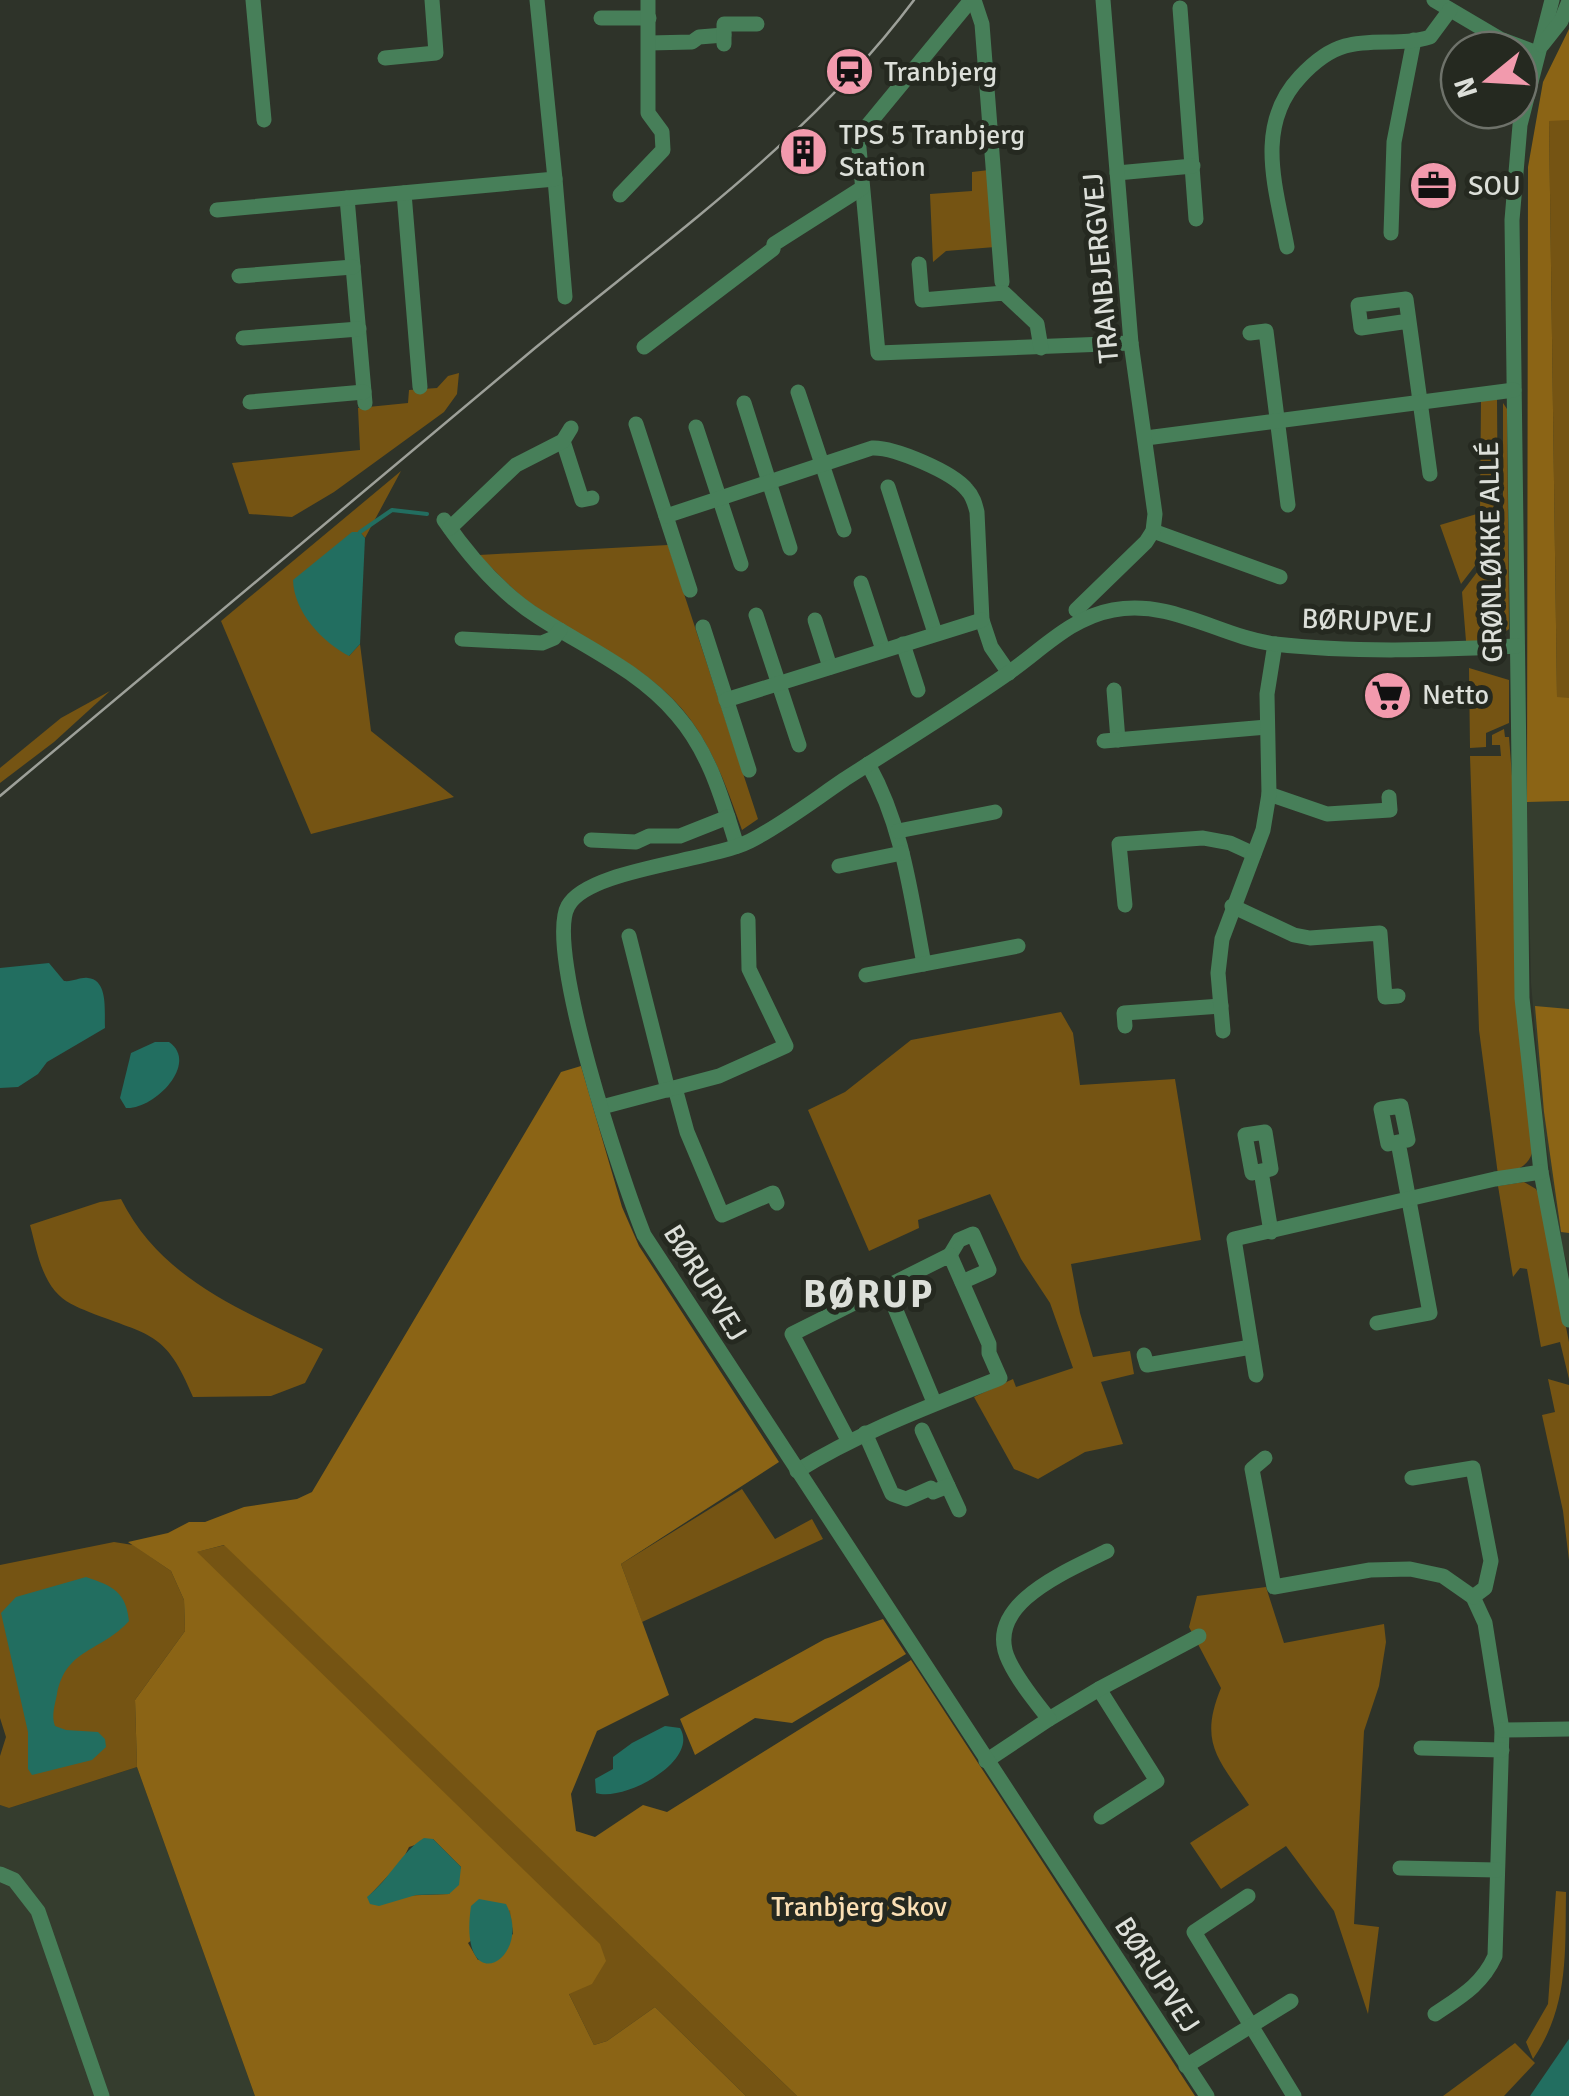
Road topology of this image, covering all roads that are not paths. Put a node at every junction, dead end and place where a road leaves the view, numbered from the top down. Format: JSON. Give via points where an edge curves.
{"nodes":[{"id":1,"x":253,"y":0,"type":"edge"},
{"id":2,"x":432,"y":0,"type":"edge"},
{"id":3,"x":537,"y":0,"type":"edge"},
{"id":4,"x":648,"y":0,"type":"edge"},
{"id":5,"x":972,"y":0,"type":"edge"},
{"id":6,"x":1103,"y":0,"type":"edge"},
{"id":7,"x":1434,"y":0,"type":"edge"},
{"id":8,"x":1552,"y":0,"type":"edge"},
{"id":9,"x":1569,"y":1,"type":"edge"},
{"id":10,"x":1180,"y":8,"type":"dead end"},
{"id":11,"x":1450,"y":10,"type":"junction"},
{"id":12,"x":601,"y":18,"type":"dead end"},
{"id":13,"x":648,"y":18,"type":"junction"},
{"id":14,"x":757,"y":24,"type":"dead end"},
{"id":15,"x":1484,"y":30,"type":"edge"},
{"id":16,"x":1414,"y":40,"type":"junction"},
{"id":17,"x":649,"y":43,"type":"junction"},
{"id":18,"x":1539,"y":46,"type":"edge"},
{"id":19,"x":1539,"y":50,"type":"edge"},
{"id":20,"x":385,"y":58,"type":"dead end"},
{"id":21,"x":264,"y":120,"type":"dead end"},
{"id":22,"x":1519,"y":130,"type":"edge"},
{"id":23,"x":1192,"y":166,"type":"junction"},
{"id":24,"x":1117,"y":172,"type":"junction"},
{"id":25,"x":556,"y":179,"type":"junction"},
{"id":26,"x":862,"y":188,"type":"junction"},
{"id":27,"x":404,"y":193,"type":"junction"},
{"id":28,"x":620,"y":195,"type":"dead end"},
{"id":29,"x":347,"y":198,"type":"junction"},
{"id":30,"x":217,"y":210,"type":"dead end"},
{"id":31,"x":1196,"y":219,"type":"dead end"},
{"id":32,"x":1392,"y":233,"type":"dead end"},
{"id":33,"x":1287,"y":247,"type":"dead end"},
{"id":34,"x":919,"y":264,"type":"dead end"},
{"id":35,"x":353,"y":266,"type":"junction"},
{"id":36,"x":239,"y":276,"type":"dead end"},
{"id":37,"x":1002,"y":282,"type":"dead end"},
{"id":38,"x":565,"y":297,"type":"dead end"},
{"id":39,"x":1409,"y":321,"type":"dead end"},
{"id":40,"x":358,"y":329,"type":"junction"},
{"id":41,"x":1250,"y":333,"type":"dead end"},
{"id":42,"x":243,"y":338,"type":"dead end"},
{"id":43,"x":1132,"y":344,"type":"junction"},
{"id":44,"x":644,"y":347,"type":"dead end"},
{"id":45,"x":1041,"y":348,"type":"junction"},
{"id":46,"x":420,"y":387,"type":"dead end"},
{"id":47,"x":1514,"y":390,"type":"junction"},
{"id":48,"x":798,"y":392,"type":"dead end"},
{"id":49,"x":250,"y":402,"type":"dead end"},
{"id":50,"x":1420,"y":402,"type":"junction"},
{"id":51,"x":744,"y":403,"type":"dead end"},
{"id":52,"x":1278,"y":421,"type":"junction"},
{"id":53,"x":636,"y":424,"type":"dead end"},
{"id":54,"x":696,"y":427,"type":"dead end"},
{"id":55,"x":1146,"y":438,"type":"junction"},
{"id":56,"x":822,"y":464,"type":"junction"},
{"id":57,"x":1430,"y":474,"type":"dead end"},
{"id":58,"x":769,"y":482,"type":"junction"},
{"id":59,"x":888,"y":487,"type":"dead end"},
{"id":60,"x":592,"y":498,"type":"dead end"},
{"id":61,"x":719,"y":498,"type":"junction"},
{"id":62,"x":1288,"y":505,"type":"dead end"},
{"id":63,"x":666,"y":516,"type":"junction"},
{"id":64,"x":844,"y":530,"type":"dead end"},
{"id":65,"x":1153,"y":531,"type":"junction"},
{"id":66,"x":790,"y":548,"type":"dead end"},
{"id":67,"x":740,"y":564,"type":"dead end"},
{"id":68,"x":1280,"y":578,"type":"dead end"},
{"id":69,"x":861,"y":584,"type":"dead end"},
{"id":70,"x":690,"y":590,"type":"dead end"},
{"id":71,"x":1076,"y":610,"type":"dead end"},
{"id":72,"x":756,"y":615,"type":"dead end"},
{"id":73,"x":815,"y":620,"type":"dead end"},
{"id":74,"x":982,"y":620,"type":"junction"},
{"id":75,"x":703,"y":628,"type":"dead end"},
{"id":76,"x":560,"y":630,"type":"junction"},
{"id":77,"x":934,"y":634,"type":"junction"},
{"id":78,"x":462,"y":639,"type":"dead end"},
{"id":79,"x":903,"y":644,"type":"junction"},
{"id":80,"x":1275,"y":644,"type":"junction"},
{"id":81,"x":1517,"y":646,"type":"junction"},
{"id":82,"x":883,"y":650,"type":"junction"},
{"id":83,"x":830,"y":666,"type":"junction"},
{"id":84,"x":1009,"y":672,"type":"junction"},
{"id":85,"x":778,"y":683,"type":"junction"},
{"id":86,"x":918,"y":690,"type":"dead end"},
{"id":87,"x":1114,"y":690,"type":"dead end"},
{"id":88,"x":726,"y":700,"type":"junction"},
{"id":89,"x":1267,"y":727,"type":"junction"},
{"id":90,"x":798,"y":745,"type":"dead end"},
{"id":91,"x":868,"y":764,"type":"junction"},
{"id":92,"x":749,"y":770,"type":"dead end"},
{"id":93,"x":1269,"y":794,"type":"junction"},
{"id":94,"x":1390,"y":797,"type":"dead end"},
{"id":95,"x":994,"y":812,"type":"dead end"},
{"id":96,"x":728,"y":817,"type":"junction"},
{"id":97,"x":898,"y":831,"type":"junction"},
{"id":98,"x":591,"y":840,"type":"dead end"},
{"id":99,"x":737,"y":846,"type":"junction"},
{"id":100,"x":902,"y":853,"type":"junction"},
{"id":101,"x":1254,"y":854,"type":"junction"},
{"id":102,"x":840,"y":866,"type":"dead end"},
{"id":103,"x":1125,"y":905,"type":"dead end"},
{"id":104,"x":1232,"y":906,"type":"junction"},
{"id":105,"x":748,"y":920,"type":"dead end"},
{"id":106,"x":628,"y":936,"type":"dead end"},
{"id":107,"x":1018,"y":946,"type":"dead end"},
{"id":108,"x":924,"y":964,"type":"junction"},
{"id":109,"x":866,"y":975,"type":"dead end"},
{"id":110,"x":1398,"y":996,"type":"dead end"},
{"id":111,"x":1221,"y":1006,"type":"junction"},
{"id":112,"x":1125,"y":1026,"type":"dead end"},
{"id":113,"x":1222,"y":1031,"type":"dead end"},
{"id":114,"x":671,"y":1089,"type":"junction"},
{"id":115,"x":602,"y":1107,"type":"junction"},
{"id":116,"x":1398,"y":1142,"type":"dead end"},
{"id":117,"x":1261,"y":1171,"type":"dead end"},
{"id":118,"x":1541,"y":1172,"type":"junction"},
{"id":119,"x":1409,"y":1201,"type":"junction"},
{"id":120,"x":777,"y":1203,"type":"dead end"},
{"id":121,"x":1271,"y":1232,"type":"junction"},
{"id":122,"x":950,"y":1256,"type":"junction"},
{"id":123,"x":962,"y":1282,"type":"junction"},
{"id":124,"x":887,"y":1289,"type":"junction"},
{"id":125,"x":1569,"y":1320,"type":"edge"},
{"id":126,"x":1376,"y":1323,"type":"dead end"},
{"id":127,"x":1252,"y":1347,"type":"junction"},
{"id":128,"x":1144,"y":1355,"type":"dead end"},
{"id":129,"x":1256,"y":1375,"type":"dead end"},
{"id":130,"x":934,"y":1402,"type":"junction"},
{"id":131,"x":922,"y":1430,"type":"dead end"},
{"id":132,"x":864,"y":1433,"type":"junction"},
{"id":133,"x":848,"y":1440,"type":"junction"},
{"id":134,"x":1265,"y":1458,"type":"dead end"},
{"id":135,"x":796,"y":1471,"type":"junction"},
{"id":136,"x":1412,"y":1478,"type":"dead end"},
{"id":137,"x":948,"y":1486,"type":"junction"},
{"id":138,"x":959,"y":1510,"type":"dead end"},
{"id":139,"x":1108,"y":1551,"type":"dead end"},
{"id":140,"x":1473,"y":1597,"type":"junction"},
{"id":141,"x":1199,"y":1636,"type":"dead end"},
{"id":142,"x":1099,"y":1689,"type":"junction"},
{"id":143,"x":1049,"y":1719,"type":"junction"},
{"id":144,"x":1569,"y":1729,"type":"edge"},
{"id":145,"x":1502,"y":1730,"type":"junction"},
{"id":146,"x":1421,"y":1748,"type":"dead end"},
{"id":147,"x":1502,"y":1750,"type":"junction"},
{"id":148,"x":986,"y":1761,"type":"junction"},
{"id":149,"x":1101,"y":1817,"type":"dead end"},
{"id":150,"x":1400,"y":1868,"type":"dead end"},
{"id":151,"x":1498,"y":1870,"type":"junction"},
{"id":152,"x":0,"y":1874,"type":"edge"},
{"id":153,"x":1248,"y":1896,"type":"dead end"},
{"id":154,"x":1291,"y":2001,"type":"dead end"},
{"id":155,"x":1435,"y":2014,"type":"dead end"},
{"id":156,"x":1250,"y":2025,"type":"junction"},
{"id":157,"x":1186,"y":2066,"type":"junction"},
{"id":158,"x":102,"y":2096,"type":"edge"},
{"id":159,"x":1207,"y":2096,"type":"edge"},
{"id":160,"x":1294,"y":2096,"type":"edge"}],
"edges":[{"from":1,"to":21,"type":"street"},
{"from":2,"to":20,"type":"street","via":[[436,53]]},
{"from":3,"to":25,"type":"street"},
{"from":4,"to":13,"type":"street"},
{"from":5,"to":26,"type":"street","via":[[858,137]]},
{"from":5,"to":37,"type":"street","via":[[982,24]]},
{"from":6,"to":24,"type":"street","name":"TRANBJERGVEJ"},
{"from":7,"to":11,"type":"street"},
{"from":8,"to":18,"type":"street","name":"GRØNLØKKE ALLÉ"},
{"from":9,"to":19,"type":"street","name":"GRØNLØKKE ALLÉ"},
{"from":10,"to":23,"type":"street"},
{"from":11,"to":15,"type":"street"},
{"from":11,"to":16,"type":"street","via":[[1437,31]]},
{"from":12,"to":13,"type":"street"},
{"from":13,"to":17,"type":"street"},
{"from":14,"to":17,"type":"street","via":[[724,24],[724,39]]},
{"from":16,"to":32,"type":"street","via":[[1394,142]]},
{"from":16,"to":33,"type":"street","via":[[1332,51],[1284,98],[1270,146]]},
{"from":17,"to":28,"type":"street","via":[[648,113],[662,132],[663,150],[627,175]]},
{"from":22,"to":47,"type":"street","name":"GRØNLØKKE ALLÉ"},
{"from":23,"to":24,"type":"street"},
{"from":23,"to":31,"type":"street"},
{"from":24,"to":43,"type":"street","name":"TRANBJERGVEJ"},
{"from":25,"to":27,"type":"street"},
{"from":25,"to":38,"type":"street"},
{"from":26,"to":44,"type":"street","via":[[788,234]]},
{"from":26,"to":45,"type":"street","via":[[878,353]]},
{"from":27,"to":29,"type":"street"},
{"from":27,"to":46,"type":"street"},
{"from":29,"to":30,"type":"street"},
{"from":29,"to":35,"type":"street"},
{"from":34,"to":45,"type":"street","via":[[922,300],[1004,293],[1037,324]]},
{"from":35,"to":36,"type":"street"},
{"from":35,"to":40,"type":"street"},
{"from":39,"to":50,"type":"street"},
{"from":40,"to":42,"type":"street"},
{"from":40,"to":49,"type":"street","via":[[364,398]]},
{"from":41,"to":52,"type":"street","via":[[1266,331]]},
{"from":43,"to":45,"type":"street"},
{"from":43,"to":55,"type":"street","name":"TRANBJERGVEJ"},
{"from":47,"to":50,"type":"street"},
{"from":47,"to":81,"type":"street","name":"GRØNLØKKE ALLÉ"},
{"from":48,"to":56,"type":"street"},
{"from":50,"to":52,"type":"street"},
{"from":50,"to":57,"type":"street"},
{"from":51,"to":58,"type":"street"},
{"from":52,"to":55,"type":"street"},
{"from":52,"to":62,"type":"street"},
{"from":53,"to":63,"type":"street"},
{"from":54,"to":61,"type":"street"},
{"from":55,"to":65,"type":"street","name":"TRANBJERGVEJ"},
{"from":56,"to":58,"type":"street"},
{"from":56,"to":64,"type":"street"},
{"from":56,"to":74,"type":"street","via":[[897,450],[968,490],[977,512]]},
{"from":58,"to":61,"type":"street"},
{"from":58,"to":66,"type":"street"},
{"from":59,"to":77,"type":"street"},
{"from":60,"to":76,"type":"street","via":[[582,500],[567,435],[516,465],[447,524],[508,595]]},
{"from":61,"to":63,"type":"street"},
{"from":61,"to":67,"type":"street"},
{"from":63,"to":70,"type":"street"},
{"from":65,"to":68,"type":"street"},
{"from":65,"to":71,"type":"street"},
{"from":69,"to":82,"type":"street"},
{"from":72,"to":85,"type":"street"},
{"from":73,"to":83,"type":"street"},
{"from":74,"to":77,"type":"street"},
{"from":74,"to":84,"type":"street"},
{"from":75,"to":88,"type":"street"},
{"from":76,"to":78,"type":"street","via":[[542,642]]},
{"from":76,"to":96,"type":"street","via":[[633,674],[674,711],[712,769]]},
{"from":77,"to":79,"type":"street"},
{"from":79,"to":82,"type":"street"},
{"from":79,"to":86,"type":"street"},
{"from":80,"to":81,"type":"street","name":"BØRUPVEJ"},
{"from":80,"to":84,"type":"street","name":"BØRUPVEJ","via":[[1172,612],[1115,610],[1074,624]]},
{"from":80,"to":89,"type":"street","name":"BØRUPVEJ"},
{"from":81,"to":118,"type":"street","name":"GRØNLØKKE ALLÉ","via":[[1522,998]]},
{"from":82,"to":83,"type":"street"},
{"from":83,"to":85,"type":"street"},
{"from":84,"to":91,"type":"street","name":"BØRUPVEJ"},
{"from":85,"to":88,"type":"street"},
{"from":85,"to":90,"type":"street"},
{"from":87,"to":89,"type":"street","via":[[1111,740]]},
{"from":88,"to":92,"type":"street"},
{"from":89,"to":93,"type":"street","name":"BØRUPVEJ"},
{"from":91,"to":97,"type":"street"},
{"from":91,"to":99,"type":"street","name":"BØRUPVEJ"},
{"from":93,"to":94,"type":"street","via":[[1326,814],[1390,810]]},
{"from":93,"to":101,"type":"street","name":"BØRUPVEJ"},
{"from":95,"to":97,"type":"street"},
{"from":96,"to":98,"type":"street","via":[[680,836]]},
{"from":96,"to":99,"type":"street"},
{"from":97,"to":100,"type":"street"},
{"from":99,"to":115,"type":"street","name":"BØRUPVEJ","via":[[609,879],[582,890],[567,907],[561,929],[565,963]]},
{"from":100,"to":102,"type":"street"},
{"from":100,"to":108,"type":"street"},
{"from":101,"to":103,"type":"street","via":[[1216,839],[1119,844]]},
{"from":101,"to":104,"type":"street","name":"BØRUPVEJ"},
{"from":104,"to":110,"type":"street","via":[[1310,938],[1380,933],[1385,997]]},
{"from":104,"to":111,"type":"street","name":"BØRUPVEJ","via":[[1219,955]]},
{"from":105,"to":114,"type":"street","via":[[749,968],[786,1046]]},
{"from":106,"to":114,"type":"street","name":"BØRUPVEJ"},
{"from":107,"to":108,"type":"street"},
{"from":108,"to":109,"type":"street"},
{"from":111,"to":112,"type":"street","via":[[1124,1013]]},
{"from":111,"to":113,"type":"street","name":"BØRUPVEJ"},
{"from":114,"to":115,"type":"street"},
{"from":114,"to":120,"type":"street","name":"BØRUPVEJ","via":[[722,1215],[773,1193]]},
{"from":115,"to":135,"type":"street","name":"BØRUPVEJ","via":[[644,1234]]},
{"from":116,"to":119,"type":"street"},
{"from":117,"to":121,"type":"street"},
{"from":118,"to":119,"type":"street"},
{"from":118,"to":125,"type":"street","name":"GRØNLØKKE ALLÉ"},
{"from":119,"to":121,"type":"street"},
{"from":119,"to":126,"type":"street","via":[[1430,1313]]},
{"from":121,"to":127,"type":"street","via":[[1234,1239]]},
{"from":122,"to":123,"type":"street"},
{"from":122,"to":123,"type":"street","name":"BØRUPVEJ","via":[[973,1234],[989,1270]]},
{"from":122,"to":124,"type":"street","name":"BØRUPVEJ"},
{"from":123,"to":130,"type":"street","via":[[1000,1378]]},
{"from":124,"to":130,"type":"street"},
{"from":124,"to":133,"type":"street","name":"BØRUPVEJ","via":[[792,1334]]},
{"from":127,"to":128,"type":"street","via":[[1147,1365]]},
{"from":127,"to":129,"type":"street"},
{"from":130,"to":132,"type":"street"},
{"from":131,"to":137,"type":"street"},
{"from":132,"to":133,"type":"street"},
{"from":132,"to":137,"type":"street","via":[[892,1494],[906,1499]]},
{"from":133,"to":135,"type":"street"},
{"from":134,"to":140,"type":"street","via":[[1252,1468],[1274,1587],[1410,1569],[1443,1576]]},
{"from":135,"to":148,"type":"street","name":"BØRUPVEJ"},
{"from":136,"to":140,"type":"street","via":[[1472,1468],[1490,1560],[1485,1588]]},
{"from":137,"to":138,"type":"street"},
{"from":139,"to":143,"type":"street","via":[[1039,1586],[1006,1627],[1008,1660]]},
{"from":140,"to":145,"type":"street","via":[[1484,1623]]},
{"from":141,"to":142,"type":"street"},
{"from":142,"to":143,"type":"street"},
{"from":142,"to":149,"type":"street","via":[[1158,1781]]},
{"from":143,"to":148,"type":"street"},
{"from":144,"to":145,"type":"street"},
{"from":145,"to":147,"type":"street"},
{"from":146,"to":147,"type":"street"},
{"from":147,"to":151,"type":"street"},
{"from":148,"to":157,"type":"street","name":"BØRUPVEJ"},
{"from":150,"to":151,"type":"street"},
{"from":151,"to":155,"type":"street","via":[[1494,1956],[1487,1973]]},
{"from":152,"to":158,"type":"street","via":[[14,1880],[38,1911]]},
{"from":153,"to":156,"type":"street","name":"BØRUPVEJ","via":[[1194,1932]]},
{"from":154,"to":156,"type":"street","name":"BØRUPVEJ"},
{"from":156,"to":157,"type":"street","name":"BØRUPVEJ"},
{"from":156,"to":160,"type":"street","name":"BØRUPVEJ"},
{"from":157,"to":159,"type":"street","name":"BØRUPVEJ"}]}
